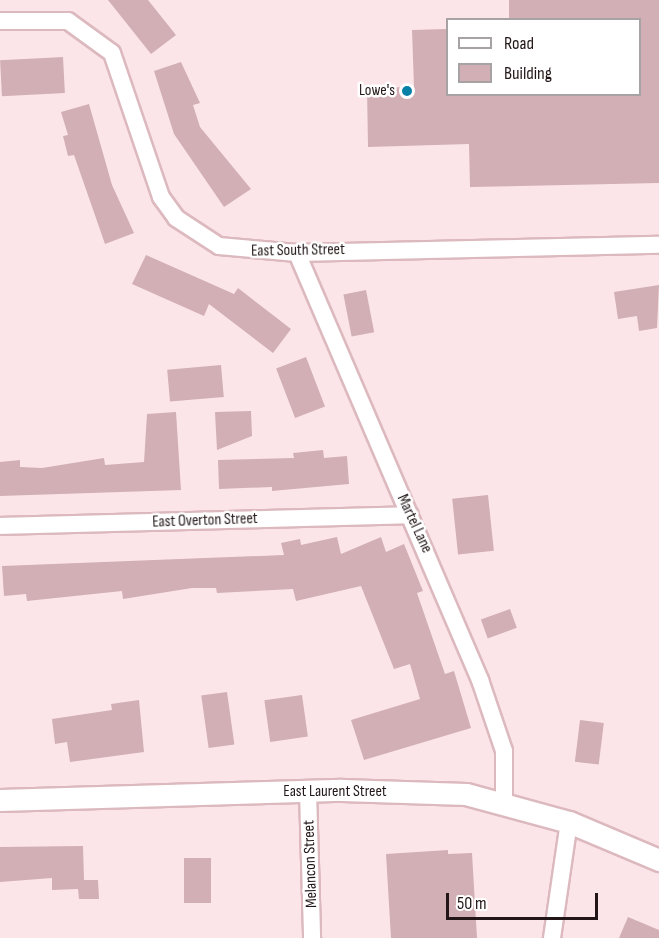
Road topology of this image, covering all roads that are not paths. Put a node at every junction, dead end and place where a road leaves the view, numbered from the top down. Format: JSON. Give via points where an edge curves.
{"nodes":[{"id":1,"x":0,"y":21,"type":"edge"},
{"id":2,"x":659,"y":245,"type":"edge"},
{"id":3,"x":297,"y":253,"type":"junction"},
{"id":4,"x":410,"y":515,"type":"junction"},
{"id":5,"x":0,"y":526,"type":"edge"},
{"id":6,"x":308,"y":791,"type":"junction"},
{"id":7,"x":0,"y":800,"type":"edge"},
{"id":8,"x":504,"y":802,"type":"junction"},
{"id":9,"x":569,"y":822,"type":"junction"},
{"id":10,"x":659,"y":860,"type":"edge"},
{"id":11,"x":312,"y":938,"type":"edge"},
{"id":12,"x":552,"y":938,"type":"edge"}],
"edges":[{"from":1,"to":3,"type":"street","name":"East South Street","via":[[68,21],[112,53],[161,197],[196,234],[244,252]]},
{"from":2,"to":3,"type":"street","name":"East South Street"},
{"from":3,"to":4,"type":"street","name":"Martel Lane"},
{"from":4,"to":5,"type":"street","name":"East Overton Street"},
{"from":4,"to":8,"type":"street","name":"Martel Lane","via":[[462,633],[504,752]]},
{"from":6,"to":7,"type":"street","name":"East Laurent Street"},
{"from":6,"to":8,"type":"street","name":"East Laurent Street","via":[[466,794]]},
{"from":6,"to":11,"type":"street","name":"Melancon Street"},
{"from":8,"to":9,"type":"street","name":"East Laurent Street"},
{"from":9,"to":10,"type":"street","name":"East Laurent Street"},
{"from":9,"to":12,"type":"street"}]}
